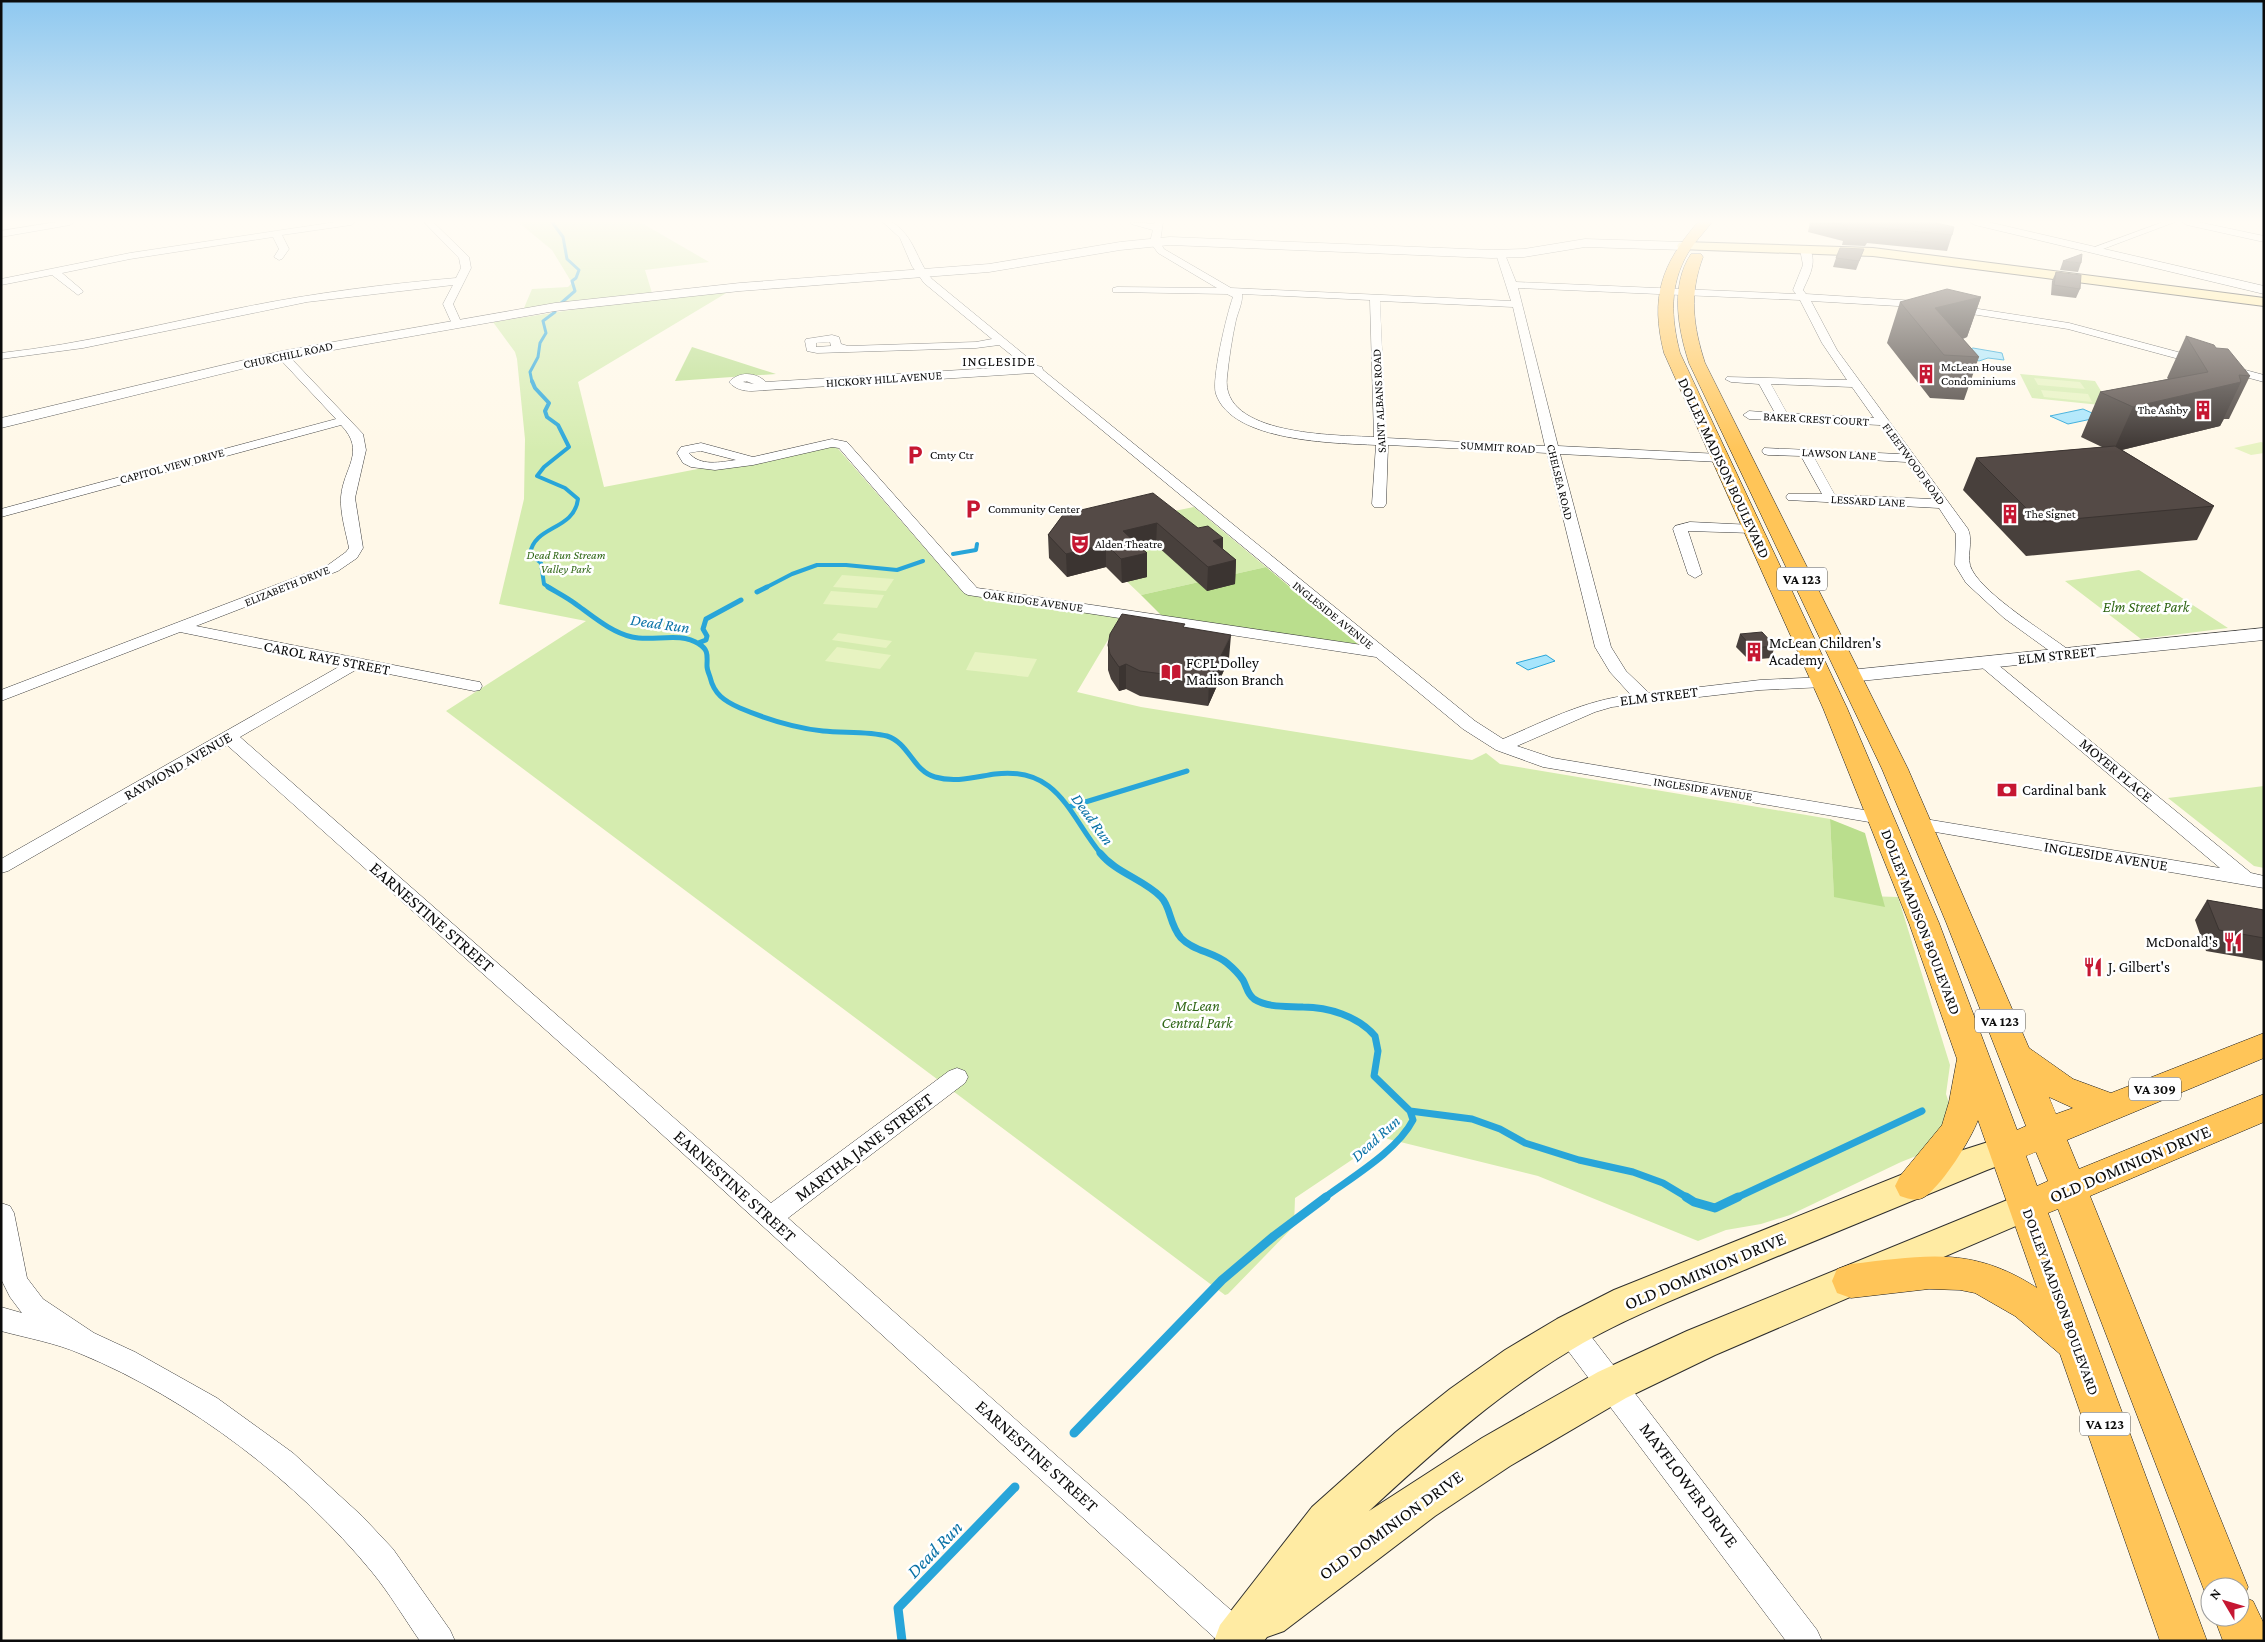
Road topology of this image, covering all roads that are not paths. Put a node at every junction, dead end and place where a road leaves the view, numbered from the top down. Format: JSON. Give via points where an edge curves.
{"nodes":[{"id":1,"x":1375,"y":298,"type":"edge"},
{"id":2,"x":309,"y":299,"type":"edge"},
{"id":3,"x":451,"y":299,"type":"edge"},
{"id":4,"x":631,"y":299,"type":"edge"},
{"id":5,"x":952,"y":299,"type":"edge"},
{"id":6,"x":1237,"y":299,"type":"edge"},
{"id":7,"x":1390,"y":299,"type":"edge"},
{"id":8,"x":1516,"y":299,"type":"edge"},
{"id":9,"x":1672,"y":299,"type":"edge"},
{"id":10,"x":1677,"y":299,"type":"edge"},
{"id":11,"x":1805,"y":299,"type":"edge"},
{"id":12,"x":1837,"y":299,"type":"edge"},
{"id":13,"x":1517,"y":304,"type":"junction"},
{"id":14,"x":457,"y":324,"type":"junction"},
{"id":15,"x":1003,"y":341,"type":"junction"},
{"id":16,"x":844,"y":348,"type":"dead end"},
{"id":17,"x":282,"y":355,"type":"junction"},
{"id":18,"x":1,"y":356,"type":"edge"},
{"id":19,"x":1038,"y":369,"type":"junction"},
{"id":20,"x":1731,"y":378,"type":"dead end"},
{"id":21,"x":2264,"y":379,"type":"edge"},
{"id":22,"x":1763,"y":380,"type":"junction"},
{"id":23,"x":1857,"y":384,"type":"junction"},
{"id":24,"x":760,"y":386,"type":"dead end"},
{"id":25,"x":1749,"y":416,"type":"dead end"},
{"id":26,"x":1784,"y":417,"type":"junction"},
{"id":27,"x":344,"y":420,"type":"junction"},
{"id":28,"x":1884,"y":422,"type":"junction"},
{"id":29,"x":1,"y":423,"type":"edge"},
{"id":30,"x":1277,"y":432,"type":"joint"},
{"id":31,"x":1380,"y":441,"type":"junction"},
{"id":32,"x":1552,"y":449,"type":"junction"},
{"id":33,"x":1768,"y":451,"type":"dead end"},
{"id":34,"x":1805,"y":453,"type":"junction"},
{"id":35,"x":1720,"y":458,"type":"junction"},
{"id":36,"x":1909,"y":458,"type":"junction"},
{"id":37,"x":753,"y":461,"type":"dead end"},
{"id":38,"x":1794,"y":497,"type":"dead end"},
{"id":39,"x":1831,"y":499,"type":"junction"},
{"id":40,"x":1379,"y":504,"type":"dead end"},
{"id":41,"x":1943,"y":504,"type":"junction"},
{"id":42,"x":1,"y":513,"type":"edge"},
{"id":43,"x":1753,"y":529,"type":"junction"},
{"id":44,"x":1695,"y":574,"type":"dead end"},
{"id":45,"x":1327,"y":610,"type":"junction"},
{"id":46,"x":182,"y":628,"type":"junction"},
{"id":47,"x":2264,"y":634,"type":"edge"},
{"id":48,"x":1288,"y":639,"type":"junction"},
{"id":49,"x":1378,"y":652,"type":"junction"},
{"id":50,"x":2064,"y":654,"type":"junction"},
{"id":51,"x":1985,"y":662,"type":"junction"},
{"id":52,"x":355,"y":664,"type":"junction"},
{"id":53,"x":1850,"y":676,"type":"junction"},
{"id":54,"x":1824,"y":682,"type":"junction"},
{"id":55,"x":474,"y":686,"type":"dead end"},
{"id":56,"x":1,"y":696,"type":"edge"},
{"id":57,"x":1644,"y":697,"type":"junction"},
{"id":58,"x":229,"y":737,"type":"junction"},
{"id":59,"x":1502,"y":746,"type":"junction"},
{"id":60,"x":1870,"y":788,"type":"junction"},
{"id":61,"x":1881,"y":818,"type":"junction"},
{"id":62,"x":1919,"y":824,"type":"junction"},
{"id":63,"x":1,"y":867,"type":"edge"},
{"id":64,"x":1942,"y":877,"type":"junction"},
{"id":65,"x":2254,"y":881,"type":"edge"},
{"id":66,"x":2264,"y":1045,"type":"edge"},
{"id":67,"x":2014,"y":1054,"type":"junction"},
{"id":68,"x":1973,"y":1059,"type":"junction"},
{"id":69,"x":957,"y":1077,"type":"dead end"},
{"id":70,"x":2112,"y":1106,"type":"junction"},
{"id":71,"x":2264,"y":1107,"type":"edge"},
{"id":72,"x":2047,"y":1134,"type":"junction"},
{"id":73,"x":2007,"y":1149,"type":"junction"},
{"id":74,"x":1914,"y":1186,"type":"junction"},
{"id":75,"x":2068,"y":1190,"type":"junction"},
{"id":76,"x":2027,"y":1206,"type":"junction"},
{"id":77,"x":1,"y":1213,"type":"edge"},
{"id":78,"x":771,"y":1217,"type":"junction"},
{"id":79,"x":1851,"y":1282,"type":"junction"},
{"id":80,"x":1,"y":1319,"type":"edge"},
{"id":81,"x":1570,"y":1331,"type":"junction"},
{"id":82,"x":84,"y":1342,"type":"junction"},
{"id":83,"x":2075,"y":1342,"type":"junction"},
{"id":84,"x":1612,"y":1385,"type":"junction"},
{"id":85,"x":2221,"y":1577,"type":"edge"},
{"id":86,"x":2241,"y":1627,"type":"edge"},
{"id":87,"x":1237,"y":1639,"type":"edge"},
{"id":88,"x":439,"y":1641,"type":"edge"},
{"id":89,"x":1806,"y":1641,"type":"edge"},
{"id":90,"x":2184,"y":1641,"type":"edge"},
{"id":91,"x":2247,"y":1641,"type":"edge"}],
"edges":[{"from":1,"to":31,"type":"street","name":"SAINT ALBANS ROAD"},
{"from":2,"to":18,"type":"street","via":[[72,348]]},
{"from":3,"to":14,"type":"street","via":[[448,304]]},
{"from":4,"to":14,"type":"street","name":"CHURCHILL ROAD"},
{"from":5,"to":15,"type":"street","name":"INGLESIDE AVENUE"},
{"from":6,"to":30,"type":"street","via":[[1221,382],[1222,393],[1235,410]]},
{"from":7,"to":13,"type":"street"},
{"from":8,"to":13,"type":"street","name":"CHELSEA ROAD"},
{"from":9,"to":35,"type":"main road","name":"DOLLEY MADISON BOULEVARD","number":"VA 123","via":[[1665,318],[1672,353]]},
{"from":10,"to":53,"type":"main road","name":"DOLLEY MADISON BOULEVARD","number":"VA 123","via":[[1696,363]]},
{"from":11,"to":23,"type":"street","name":"FLEETWOOD ROAD","via":[[1826,342]]},
{"from":12,"to":21,"type":"street","via":[[1905,302],[2041,320]]},
{"from":13,"to":32,"type":"street","name":"CHELSEA ROAD"},
{"from":14,"to":17,"type":"street","name":"CHURCHILL ROAD"},
{"from":15,"to":16,"type":"street","via":[[976,345]]},
{"from":15,"to":19,"type":"street","name":"INGLESIDE AVENUE"},
{"from":17,"to":27,"type":"street","name":"ELIZABETH DRIVE"},
{"from":17,"to":29,"type":"street","name":"CHURCHILL ROAD"},
{"from":19,"to":24,"type":"street","name":"HICKORY HILL AVENUE"},
{"from":19,"to":45,"type":"street","name":"INGLESIDE AVENUE"},
{"from":20,"to":22,"type":"street"},
{"from":22,"to":23,"type":"street"},
{"from":22,"to":26,"type":"street"},
{"from":23,"to":28,"type":"street","name":"FLEETWOOD ROAD"},
{"from":25,"to":26,"type":"street","name":"BAKER CREST COURT"},
{"from":26,"to":28,"type":"street","name":"BAKER CREST COURT"},
{"from":27,"to":42,"type":"street","name":"CAPITOL VIEW DRIVE"},
{"from":27,"to":46,"type":"street","name":"ELIZABETH DRIVE","via":[[360,442],[348,496],[356,548],[352,555],[333,568]]},
{"from":28,"to":36,"type":"street","name":"FLEETWOOD ROAD"},
{"from":30,"to":31,"type":"street","name":"SUMMIT ROAD"},
{"from":31,"to":32,"type":"street","name":"SUMMIT ROAD"},
{"from":31,"to":40,"type":"street","name":"SAINT ALBANS ROAD"},
{"from":32,"to":35,"type":"street","name":"SUMMIT ROAD"},
{"from":32,"to":57,"type":"street","name":"CHELSEA ROAD","via":[[1603,647],[1620,678]]},
{"from":33,"to":34,"type":"street","name":"LAWSON LANE"},
{"from":34,"to":36,"type":"street","name":"LAWSON LANE"},
{"from":34,"to":39,"type":"street"},
{"from":35,"to":43,"type":"main road","name":"DOLLEY MADISON BOULEVARD","number":"VA 123"},
{"from":36,"to":41,"type":"street","name":"FLEETWOOD ROAD"},
{"from":37,"to":48,"type":"street","name":"OAK RIDGE AVENUE","via":[[832,443],[843,446],[973,592]]},
{"from":38,"to":39,"type":"street","name":"LESSARD LANE"},
{"from":39,"to":41,"type":"street","name":"LESSARD LANE"},
{"from":41,"to":50,"type":"street","name":"FLEETWOOD ROAD","via":[[1963,533],[1965,541],[1961,560],[1971,579]]},
{"from":43,"to":44,"type":"street","via":[[1690,526],[1680,529]]},
{"from":43,"to":54,"type":"main road","name":"DOLLEY MADISON BOULEVARD","number":"VA 123"},
{"from":45,"to":48,"type":"street","via":[[1330,623],[1323,632]]},
{"from":45,"to":49,"type":"street","name":"INGLESIDE AVENUE"},
{"from":46,"to":52,"type":"street","name":"CAROL RAYE STREET"},
{"from":46,"to":56,"type":"street","name":"ELIZABETH DRIVE"},
{"from":47,"to":50,"type":"street","name":"ELM STREET"},
{"from":48,"to":49,"type":"street","name":"OAK RIDGE AVENUE"},
{"from":49,"to":59,"type":"street","name":"INGLESIDE AVENUE","via":[[1469,725]]},
{"from":50,"to":51,"type":"street","name":"ELM STREET"},
{"from":51,"to":53,"type":"street","name":"ELM STREET"},
{"from":51,"to":65,"type":"street","name":"MOYER PLACE"},
{"from":52,"to":55,"type":"street","name":"CAROL RAYE STREET"},
{"from":52,"to":58,"type":"street","name":"RAYMOND AVENUE"},
{"from":53,"to":62,"type":"main road","name":"DOLLEY MADISON BOULEVARD","number":"VA 123"},
{"from":54,"to":57,"type":"street","name":"ELM STREET","via":[[1766,684]]},
{"from":54,"to":60,"type":"main road","name":"DOLLEY MADISON BOULEVARD","number":"VA 123"},
{"from":57,"to":59,"type":"street","name":"ELM STREET","via":[[1589,708]]},
{"from":58,"to":63,"type":"street","name":"RAYMOND AVENUE"},
{"from":58,"to":78,"type":"street","name":"EARNESTINE STREET"},
{"from":59,"to":61,"type":"street","name":"INGLESIDE AVENUE","via":[[1549,763]]},
{"from":60,"to":61,"type":"main road","name":"DOLLEY MADISON BOULEVARD","number":"VA 123"},
{"from":60,"to":62,"type":"main road","via":[[1896,813]]},
{"from":61,"to":64,"type":"main road","via":[[1903,831]]},
{"from":61,"to":68,"type":"main road","name":"DOLLEY MADISON BOULEVARD","number":"VA 123","via":[[1924,923]]},
{"from":62,"to":64,"type":"main road","name":"DOLLEY MADISON BOULEVARD","number":"VA 123"},
{"from":62,"to":65,"type":"street","name":"INGLESIDE AVENUE"},
{"from":64,"to":67,"type":"main road","name":"DOLLEY MADISON BOULEVARD","number":"VA 123"},
{"from":66,"to":70,"type":"main road","name":"OLD DOMINION DRIVE","number":"VA 309"},
{"from":67,"to":70,"type":"main road","via":[[2060,1090]]},
{"from":67,"to":72,"type":"main road","name":"DOLLEY MADISON BOULEVARD","number":"VA 123"},
{"from":68,"to":73,"type":"main road","name":"DOLLEY MADISON BOULEVARD","number":"VA 123"},
{"from":68,"to":74,"type":"main road","via":[[1958,1125]]},
{"from":69,"to":78,"type":"street","name":"MARTHA JANE STREET"},
{"from":70,"to":72,"type":"main road","name":"OLD DOMINION DRIVE","number":"VA 309"},
{"from":71,"to":75,"type":"main road","name":"OLD DOMINION DRIVE"},
{"from":72,"to":73,"type":"main road","name":"OLD DOMINION DRIVE","number":"VA 309"},
{"from":72,"to":75,"type":"main road","name":"DOLLEY MADISON BOULEVARD","number":"VA 123"},
{"from":73,"to":74,"type":"main road","name":"OLD DOMINION DRIVE"},
{"from":73,"to":76,"type":"main road","name":"DOLLEY MADISON BOULEVARD","number":"VA 123"},
{"from":74,"to":81,"type":"main road","name":"OLD DOMINION DRIVE","via":[[1693,1274]]},
{"from":75,"to":76,"type":"main road","name":"OLD DOMINION DRIVE"},
{"from":75,"to":85,"type":"main road","name":"DOLLEY MADISON BOULEVARD","number":"VA 123"},
{"from":76,"to":79,"type":"main road","name":"OLD DOMINION DRIVE"},
{"from":76,"to":83,"type":"main road","name":"DOLLEY MADISON BOULEVARD","number":"VA 123"},
{"from":77,"to":82,"type":"street","via":[[14,1278],[22,1294],[45,1316]]},
{"from":78,"to":87,"type":"street","name":"EARNESTINE STREET"},
{"from":79,"to":83,"type":"main road","via":[[1938,1272],[1978,1277],[2021,1298]]},
{"from":79,"to":84,"type":"main road","name":"OLD DOMINION DRIVE","via":[[1701,1343]]},
{"from":80,"to":82,"type":"street"},
{"from":81,"to":84,"type":"street","name":"MAYFLOWER DRIVE"},
{"from":81,"to":87,"type":"main road","name":"OLD DOMINION DRIVE","via":[[1491,1381],[1380,1472],[1327,1522]]},
{"from":82,"to":88,"type":"street","via":[[172,1386],[254,1441],[318,1494],[383,1561]]},
{"from":83,"to":90,"type":"main road","name":"DOLLEY MADISON BOULEVARD","number":"VA 123"},
{"from":84,"to":87,"type":"main road","name":"OLD DOMINION DRIVE","via":[[1496,1452],[1420,1501]]},
{"from":84,"to":89,"type":"street","name":"MAYFLOWER DRIVE"},
{"from":86,"to":91,"type":"main road"}]}
